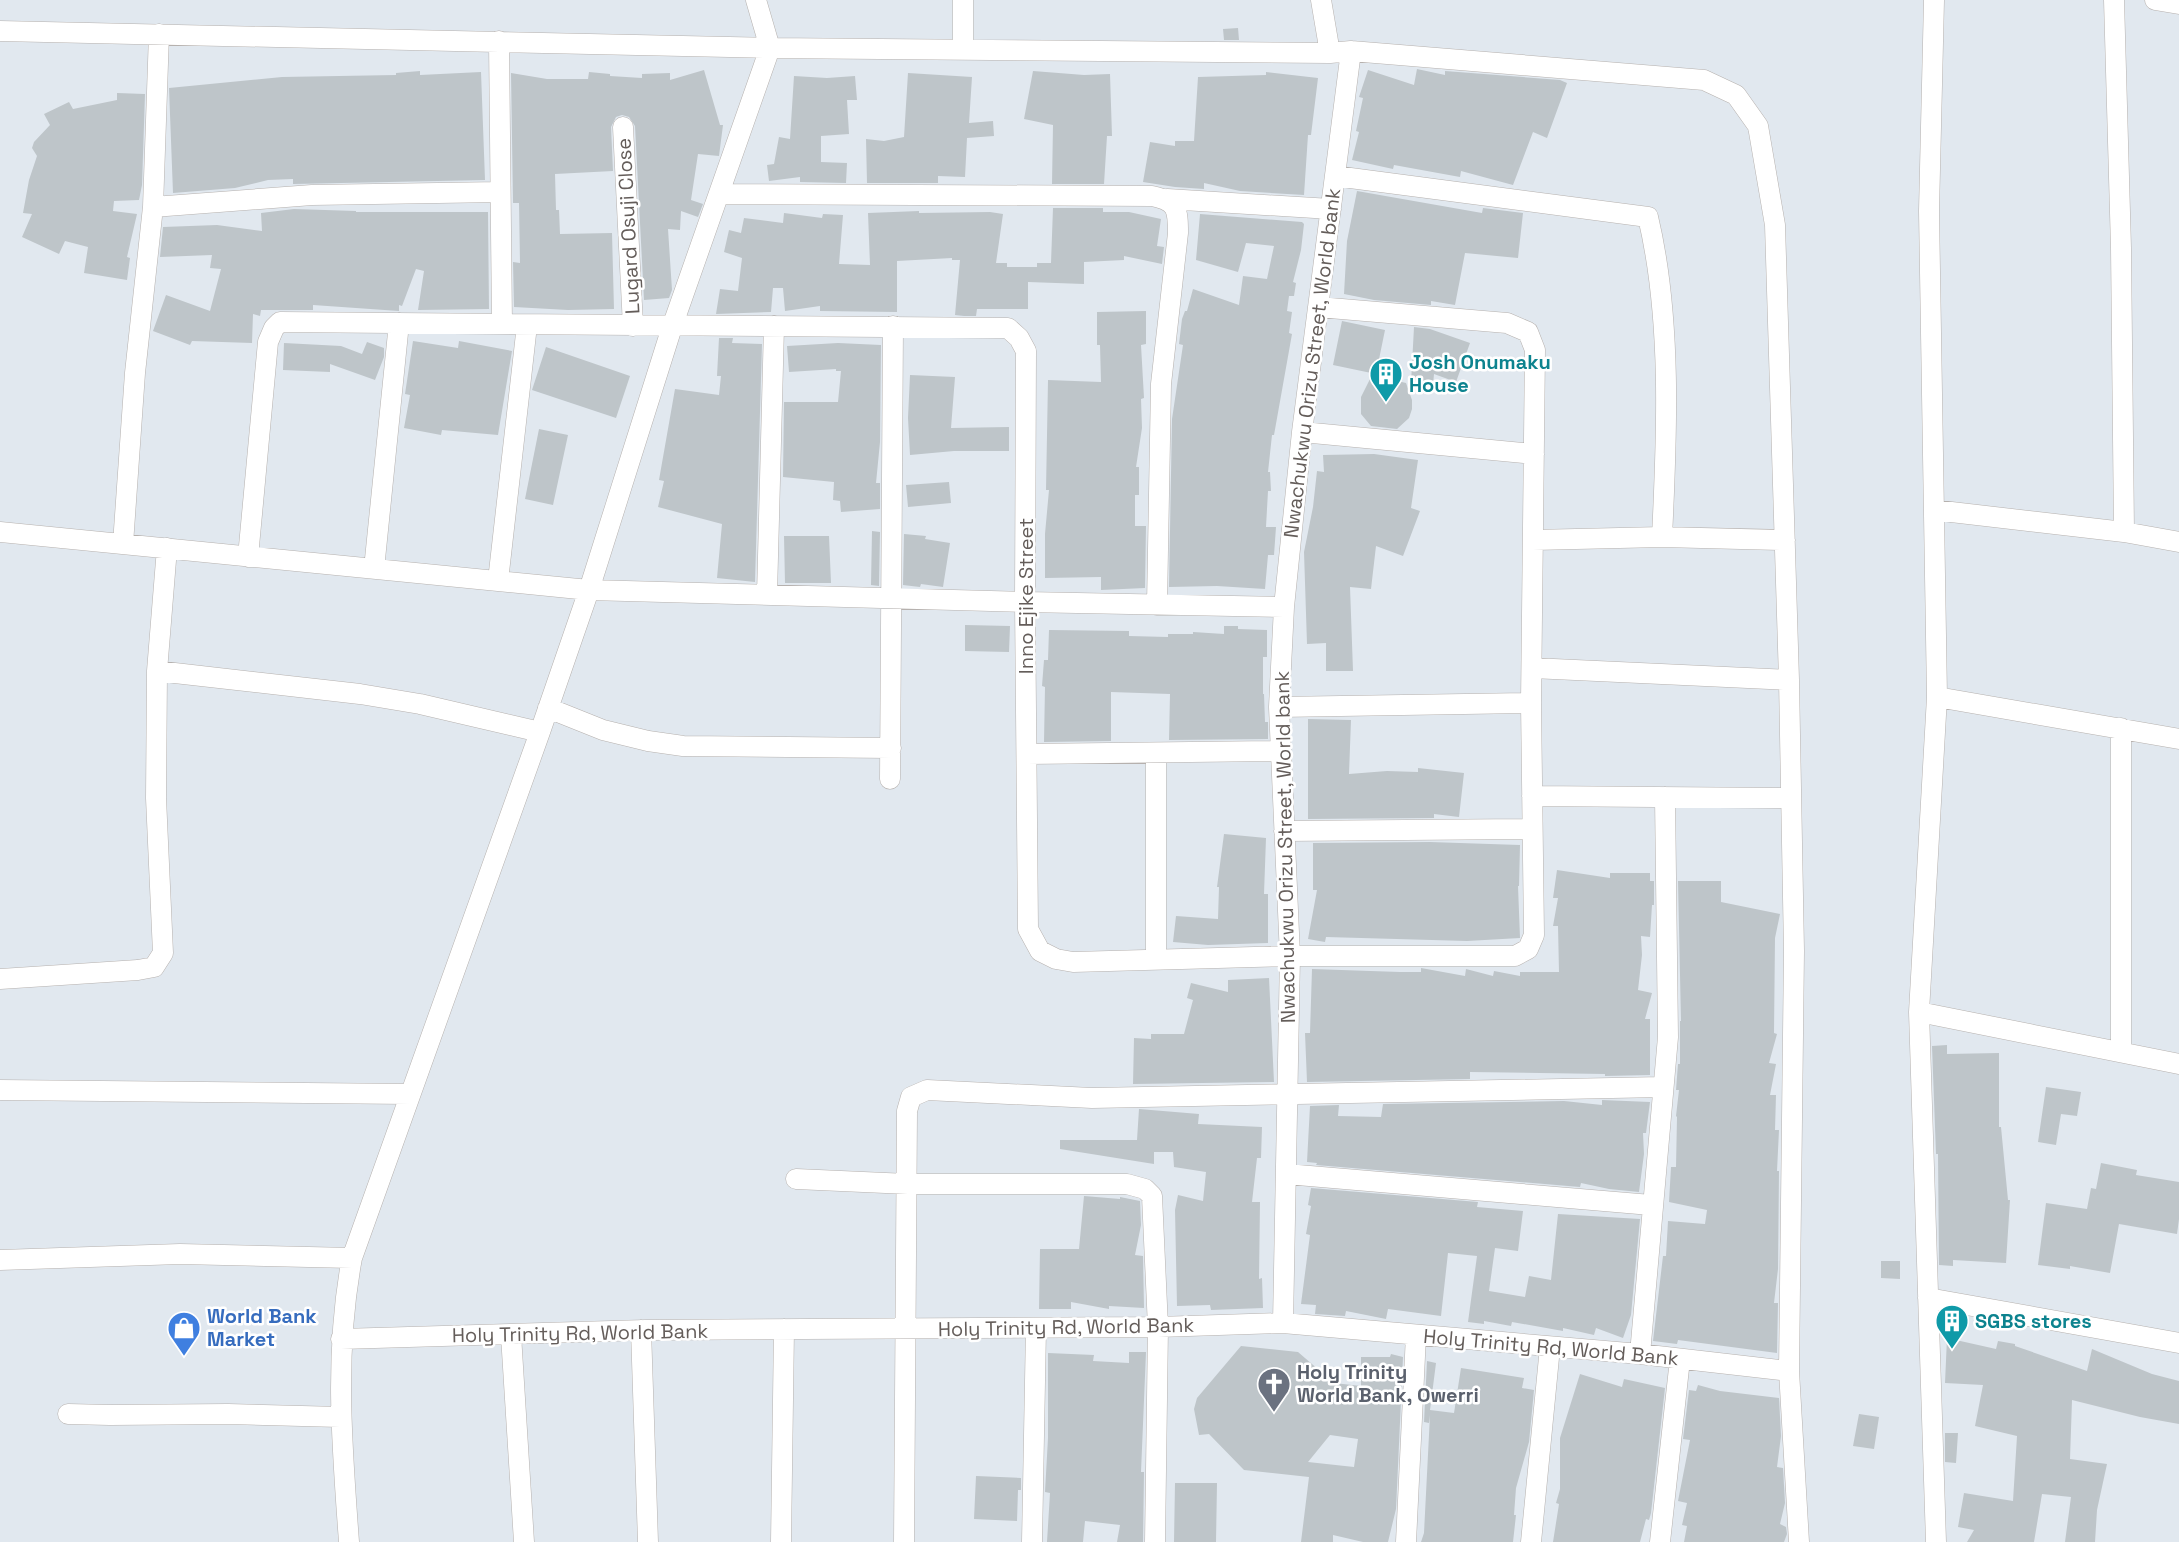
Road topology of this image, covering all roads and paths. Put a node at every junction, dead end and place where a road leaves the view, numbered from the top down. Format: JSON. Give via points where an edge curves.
{"nodes":[{"id":1,"x":756,"y":0,"type":"edge"},
{"id":2,"x":963,"y":0,"type":"edge"},
{"id":3,"x":1321,"y":0,"type":"edge"},
{"id":4,"x":1934,"y":0,"type":"edge"},
{"id":5,"x":2114,"y":0,"type":"edge"},
{"id":6,"x":2155,"y":0,"type":"edge"},
{"id":7,"x":2179,"y":4,"type":"edge"},
{"id":8,"x":0,"y":30,"type":"edge"},
{"id":9,"x":159,"y":34,"type":"junction"},
{"id":10,"x":499,"y":41,"type":"junction"},
{"id":11,"x":770,"y":48,"type":"junction"},
{"id":12,"x":963,"y":49,"type":"junction"},
{"id":13,"x":1350,"y":51,"type":"junction"},
{"id":14,"x":1330,"y":53,"type":"junction"},
{"id":15,"x":623,"y":127,"type":"dead end"},
{"id":16,"x":1335,"y":176,"type":"junction"},
{"id":17,"x":500,"y":192,"type":"junction"},
{"id":18,"x":718,"y":194,"type":"junction"},
{"id":19,"x":1167,"y":199,"type":"junction"},
{"id":20,"x":153,"y":207,"type":"junction"},
{"id":21,"x":1330,"y":209,"type":"junction"},
{"id":22,"x":1318,"y":307,"type":"junction"},
{"id":23,"x":399,"y":323,"type":"junction"},
{"id":24,"x":502,"y":324,"type":"junction"},
{"id":25,"x":527,"y":325,"type":"junction"},
{"id":26,"x":633,"y":326,"type":"junction"},
{"id":27,"x":774,"y":326,"type":"junction"},
{"id":28,"x":893,"y":326,"type":"junction"},
{"id":29,"x":672,"y":327,"type":"junction"},
{"id":30,"x":1302,"y":432,"type":"junction"},
{"id":31,"x":1534,"y":454,"type":"junction"},
{"id":32,"x":1934,"y":510,"type":"junction"},
{"id":33,"x":0,"y":532,"type":"edge"},
{"id":34,"x":2124,"y":532,"type":"junction"},
{"id":35,"x":1662,"y":537,"type":"junction"},
{"id":36,"x":1533,"y":540,"type":"junction"},
{"id":37,"x":1785,"y":540,"type":"junction"},
{"id":38,"x":2179,"y":542,"type":"edge"},
{"id":39,"x":123,"y":544,"type":"junction"},
{"id":40,"x":167,"y":548,"type":"junction"},
{"id":41,"x":249,"y":556,"type":"junction"},
{"id":42,"x":374,"y":569,"type":"junction"},
{"id":43,"x":498,"y":581,"type":"junction"},
{"id":44,"x":589,"y":590,"type":"junction"},
{"id":45,"x":767,"y":595,"type":"junction"},
{"id":46,"x":892,"y":598,"type":"junction"},
{"id":47,"x":1024,"y":602,"type":"junction"},
{"id":48,"x":1157,"y":604,"type":"junction"},
{"id":49,"x":1284,"y":607,"type":"junction"},
{"id":50,"x":1532,"y":668,"type":"junction"},
{"id":51,"x":157,"y":671,"type":"junction"},
{"id":52,"x":1789,"y":680,"type":"junction"},
{"id":53,"x":1937,"y":696,"type":"junction"},
{"id":54,"x":1531,"y":703,"type":"junction"},
{"id":55,"x":1279,"y":707,"type":"junction"},
{"id":56,"x":548,"y":708,"type":"junction"},
{"id":57,"x":2121,"y":728,"type":"junction"},
{"id":58,"x":540,"y":732,"type":"junction"},
{"id":59,"x":2179,"y":739,"type":"edge"},
{"id":60,"x":891,"y":748,"type":"junction"},
{"id":61,"x":1281,"y":751,"type":"junction"},
{"id":62,"x":1156,"y":753,"type":"junction"},
{"id":63,"x":1027,"y":754,"type":"junction"},
{"id":64,"x":890,"y":779,"type":"dead end"},
{"id":65,"x":1532,"y":796,"type":"junction"},
{"id":66,"x":1665,"y":797,"type":"junction"},
{"id":67,"x":1791,"y":798,"type":"junction"},
{"id":68,"x":1532,"y":829,"type":"junction"},
{"id":69,"x":1284,"y":831,"type":"junction"},
{"id":70,"x":1290,"y":956,"type":"junction"},
{"id":71,"x":1156,"y":960,"type":"junction"},
{"id":72,"x":0,"y":979,"type":"edge"},
{"id":73,"x":1918,"y":1012,"type":"junction"},
{"id":74,"x":2121,"y":1052,"type":"junction"},
{"id":75,"x":2179,"y":1064,"type":"edge"},
{"id":76,"x":1662,"y":1087,"type":"junction"},
{"id":77,"x":0,"y":1090,"type":"edge"},
{"id":78,"x":1287,"y":1093,"type":"junction"},
{"id":79,"x":410,"y":1094,"type":"junction"},
{"id":80,"x":1286,"y":1174,"type":"junction"},
{"id":81,"x":796,"y":1179,"type":"dead end"},
{"id":82,"x":908,"y":1184,"type":"junction"},
{"id":83,"x":1652,"y":1205,"type":"junction"},
{"id":84,"x":352,"y":1258,"type":"junction"},
{"id":85,"x":0,"y":1260,"type":"edge"},
{"id":86,"x":1928,"y":1298,"type":"junction"},
{"id":87,"x":1283,"y":1323,"type":"junction"},
{"id":88,"x":1158,"y":1327,"type":"junction"},
{"id":89,"x":1036,"y":1328,"type":"junction"},
{"id":90,"x":784,"y":1329,"type":"junction"},
{"id":91,"x":907,"y":1329,"type":"junction"},
{"id":92,"x":640,"y":1330,"type":"junction"},
{"id":93,"x":511,"y":1335,"type":"junction"},
{"id":94,"x":1416,"y":1335,"type":"junction"},
{"id":95,"x":341,"y":1338,"type":"junction"},
{"id":96,"x":2179,"y":1342,"type":"edge"},
{"id":97,"x":1550,"y":1347,"type":"junction"},
{"id":98,"x":1640,"y":1354,"type":"junction"},
{"id":99,"x":1680,"y":1359,"type":"junction"},
{"id":100,"x":1790,"y":1371,"type":"junction"},
{"id":101,"x":68,"y":1414,"type":"dead end"},
{"id":102,"x":340,"y":1417,"type":"junction"},
{"id":103,"x":349,"y":1542,"type":"edge"},
{"id":104,"x":524,"y":1542,"type":"edge"},
{"id":105,"x":648,"y":1542,"type":"edge"},
{"id":106,"x":781,"y":1542,"type":"edge"},
{"id":107,"x":904,"y":1542,"type":"edge"},
{"id":108,"x":1032,"y":1542,"type":"edge"},
{"id":109,"x":1155,"y":1542,"type":"edge"},
{"id":110,"x":1406,"y":1542,"type":"edge"},
{"id":111,"x":1532,"y":1542,"type":"edge"},
{"id":112,"x":1660,"y":1542,"type":"edge"},
{"id":113,"x":1799,"y":1542,"type":"edge"},
{"id":114,"x":1936,"y":1542,"type":"edge"}],
"edges":[{"from":1,"to":11,"type":"street"},
{"from":2,"to":12,"type":"street"},
{"from":3,"to":14,"type":"street"},
{"from":4,"to":32,"type":"street","via":[[1929,212]]},
{"from":5,"to":34,"type":"street"},
{"from":6,"to":7,"type":"street"},
{"from":8,"to":9,"type":"street"},
{"from":9,"to":10,"type":"street"},
{"from":9,"to":20,"type":"street"},
{"from":10,"to":11,"type":"street"},
{"from":10,"to":17,"type":"street"},
{"from":11,"to":12,"type":"street"},
{"from":11,"to":18,"type":"street"},
{"from":12,"to":14,"type":"street"},
{"from":13,"to":14,"type":"street"},
{"from":13,"to":16,"type":"street","name":"Nwachukwu Orizu Street, World bank"},
{"from":13,"to":37,"type":"street","via":[[1704,80],[1736,95],[1758,126],[1775,225]]},
{"from":15,"to":26,"type":"street","name":"Lugard Osuji Close"},
{"from":16,"to":21,"type":"street","name":"Nwachukwu Orizu Street, World bank"},
{"from":16,"to":35,"type":"street","via":[[1648,217],[1663,323],[1666,452]]},
{"from":17,"to":20,"type":"street","via":[[312,195]]},
{"from":17,"to":24,"type":"street"},
{"from":18,"to":19,"type":"street","via":[[1140,195]]},
{"from":18,"to":29,"type":"street"},
{"from":19,"to":21,"type":"street"},
{"from":19,"to":48,"type":"street","via":[[1178,211],[1178,233],[1161,384]]},
{"from":20,"to":39,"type":"street","via":[[135,373]]},
{"from":21,"to":22,"type":"street","name":"Nwachukwu Orizu Street, World bank"},
{"from":22,"to":30,"type":"street","name":"Nwachukwu Orizu Street, World bank"},
{"from":22,"to":31,"type":"street","name":"Inno Ejike Street","via":[[1508,323],[1528,332],[1535,350]]},
{"from":23,"to":24,"type":"street","name":"Inno Ejike Street"},
{"from":23,"to":41,"type":"street","name":"Inno Ejike Street","via":[[280,322],[274,328],[268,342]]},
{"from":23,"to":42,"type":"street"},
{"from":24,"to":25,"type":"street","name":"Inno Ejike Street"},
{"from":25,"to":26,"type":"street","name":"Inno Ejike Street"},
{"from":25,"to":43,"type":"street"},
{"from":26,"to":29,"type":"street","name":"Inno Ejike Street"},
{"from":27,"to":28,"type":"street","name":"Inno Ejike Street"},
{"from":27,"to":29,"type":"street","name":"Inno Ejike Street"},
{"from":27,"to":45,"type":"street"},
{"from":28,"to":46,"type":"street"},
{"from":28,"to":47,"type":"street","name":"Inno Ejike Street","via":[[1008,328],[1026,351]]},
{"from":29,"to":44,"type":"street"},
{"from":30,"to":31,"type":"street"},
{"from":30,"to":49,"type":"street","name":"Nwachukwu Orizu Street, World bank"},
{"from":31,"to":36,"type":"street","name":"Inno Ejike Street"},
{"from":32,"to":34,"type":"street"},
{"from":32,"to":53,"type":"street"},
{"from":33,"to":39,"type":"street"},
{"from":34,"to":38,"type":"street"},
{"from":35,"to":36,"type":"street"},
{"from":35,"to":37,"type":"street"},
{"from":36,"to":50,"type":"street","name":"Inno Ejike Street"},
{"from":37,"to":52,"type":"street"},
{"from":39,"to":40,"type":"street"},
{"from":40,"to":41,"type":"street"},
{"from":40,"to":51,"type":"street"},
{"from":41,"to":42,"type":"street"},
{"from":42,"to":43,"type":"street"},
{"from":43,"to":44,"type":"street"},
{"from":44,"to":45,"type":"street"},
{"from":44,"to":56,"type":"street"},
{"from":45,"to":46,"type":"street"},
{"from":46,"to":47,"type":"street"},
{"from":46,"to":60,"type":"street"},
{"from":47,"to":48,"type":"street"},
{"from":47,"to":63,"type":"street","name":"Inno Ejike Street"},
{"from":48,"to":49,"type":"street"},
{"from":49,"to":55,"type":"street","name":"Nwachukwu Orizu Street, World bank"},
{"from":50,"to":52,"type":"street"},
{"from":50,"to":54,"type":"street","name":"Inno Ejike Street"},
{"from":51,"to":58,"type":"street","via":[[360,694]]},
{"from":51,"to":72,"type":"street","via":[[156,798],[163,953],[154,967],[138,970]]},
{"from":52,"to":67,"type":"street"},
{"from":53,"to":57,"type":"street"},
{"from":53,"to":73,"type":"street"},
{"from":54,"to":55,"type":"street"},
{"from":54,"to":65,"type":"street","name":"Inno Ejike Street"},
{"from":55,"to":61,"type":"street","name":"Nwachukwu Orizu Street, World bank"},
{"from":56,"to":58,"type":"street"},
{"from":56,"to":60,"type":"street","via":[[603,730],[682,746]]},
{"from":57,"to":59,"type":"street"},
{"from":57,"to":74,"type":"street"},
{"from":58,"to":79,"type":"street"},
{"from":60,"to":64,"type":"street"},
{"from":61,"to":62,"type":"street"},
{"from":61,"to":69,"type":"street","name":"Nwachukwu Orizu Street, World bank"},
{"from":62,"to":63,"type":"street"},
{"from":62,"to":71,"type":"street"},
{"from":63,"to":71,"type":"street","name":"Inno Ejike Street","via":[[1028,929],[1040,951],[1073,962]]},
{"from":65,"to":66,"type":"street"},
{"from":65,"to":68,"type":"street","name":"Inno Ejike Street"},
{"from":66,"to":67,"type":"street"},
{"from":66,"to":76,"type":"street","via":[[1668,1037]]},
{"from":67,"to":100,"type":"street","via":[[1794,951]]},
{"from":68,"to":69,"type":"street"},
{"from":68,"to":70,"type":"street","name":"Inno Ejike Street","via":[[1534,935],[1528,949],[1515,956]]},
{"from":69,"to":70,"type":"street","name":"Nwachukwu Orizu Street, World bank"},
{"from":70,"to":71,"type":"street","name":"Inno Ejike Street"},
{"from":70,"to":78,"type":"street","name":"Nwachukwu Orizu Street, World bank"},
{"from":73,"to":74,"type":"street"},
{"from":73,"to":86,"type":"street"},
{"from":74,"to":75,"type":"street"},
{"from":76,"to":78,"type":"street"},
{"from":76,"to":83,"type":"street"},
{"from":77,"to":79,"type":"street"},
{"from":78,"to":80,"type":"street","name":"Nwachukwu Orizu Street, World bank"},
{"from":78,"to":82,"type":"street","via":[[1092,1098],[927,1090],[911,1097],[907,1111]]},
{"from":79,"to":84,"type":"street"},
{"from":80,"to":83,"type":"street"},
{"from":80,"to":87,"type":"street","name":"Nwachukwu Orizu Street, World bank"},
{"from":81,"to":82,"type":"street"},
{"from":82,"to":88,"type":"street","via":[[1127,1184],[1145,1189],[1152,1196]]},
{"from":82,"to":91,"type":"street"},
{"from":83,"to":98,"type":"street"},
{"from":84,"to":85,"type":"street","via":[[180,1254]]},
{"from":84,"to":95,"type":"street"},
{"from":86,"to":96,"type":"street"},
{"from":86,"to":114,"type":"street"},
{"from":87,"to":88,"type":"street","name":"Holy Trinity Rd, World Bank"},
{"from":87,"to":94,"type":"street","name":"Holy Trinity Rd, World Bank"},
{"from":88,"to":89,"type":"street","name":"Holy Trinity Rd, World Bank"},
{"from":88,"to":109,"type":"street"},
{"from":89,"to":91,"type":"street","name":"Holy Trinity Rd, World Bank"},
{"from":89,"to":108,"type":"street"},
{"from":90,"to":91,"type":"street","name":"Holy Trinity Rd, World Bank"},
{"from":90,"to":92,"type":"street","name":"Holy Trinity Rd, World Bank"},
{"from":90,"to":106,"type":"street"},
{"from":91,"to":107,"type":"street"},
{"from":92,"to":93,"type":"street","name":"Holy Trinity Rd, World Bank"},
{"from":92,"to":105,"type":"street"},
{"from":93,"to":95,"type":"street","name":"Holy Trinity Rd, World Bank"},
{"from":93,"to":104,"type":"street"},
{"from":94,"to":97,"type":"street","name":"Holy Trinity Rd, World Bank"},
{"from":94,"to":110,"type":"street"},
{"from":95,"to":102,"type":"street"},
{"from":97,"to":98,"type":"street","name":"Holy Trinity Rd, World Bank"},
{"from":97,"to":111,"type":"street"},
{"from":98,"to":99,"type":"street","name":"Holy Trinity Rd, World Bank"},
{"from":99,"to":100,"type":"street","name":"Holy Trinity Rd, World Bank"},
{"from":99,"to":112,"type":"street"},
{"from":100,"to":113,"type":"street"},
{"from":101,"to":102,"type":"street"},
{"from":102,"to":103,"type":"street"}]}
